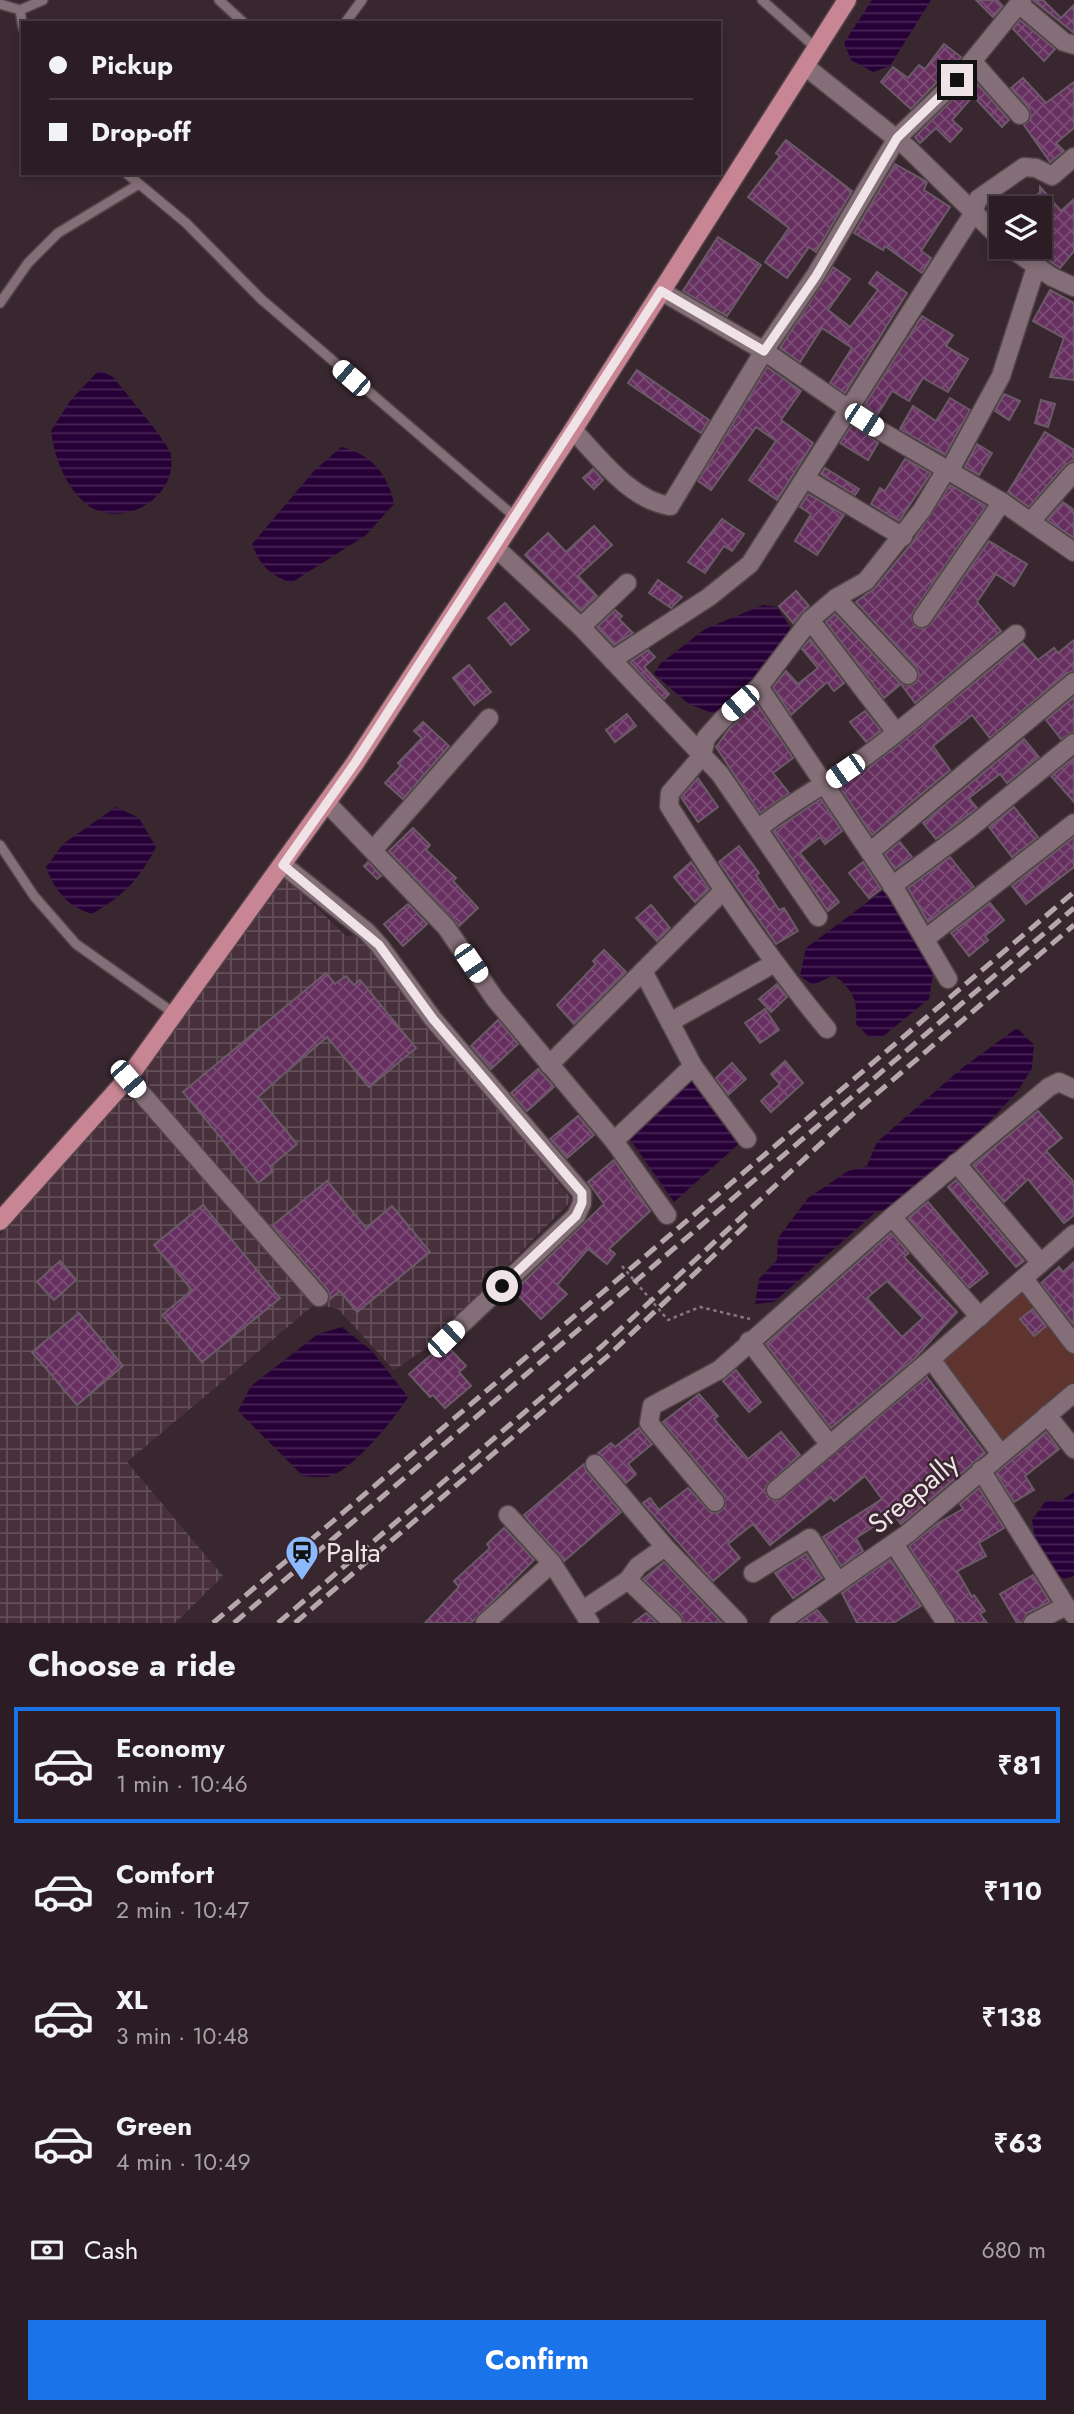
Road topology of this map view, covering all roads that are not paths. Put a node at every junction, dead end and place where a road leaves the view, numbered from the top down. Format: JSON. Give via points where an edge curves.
{"nodes":[{"id":1,"x":43,"y":0,"type":"edge"},
{"id":2,"x":219,"y":0,"type":"edge"},
{"id":3,"x":362,"y":0,"type":"edge"},
{"id":4,"x":762,"y":0,"type":"edge"},
{"id":5,"x":847,"y":0,"type":"edge"},
{"id":6,"x":1021,"y":2,"type":"edge"},
{"id":7,"x":0,"y":4,"type":"edge"},
{"id":8,"x":20,"y":10,"type":"junction"},
{"id":9,"x":22,"y":21,"type":"edge"},
{"id":10,"x":242,"y":21,"type":"edge"},
{"id":11,"x":346,"y":21,"type":"edge"},
{"id":12,"x":1074,"y":45,"type":"edge"},
{"id":13,"x":817,"y":49,"type":"junction"},
{"id":14,"x":973,"y":62,"type":"junction"},
{"id":15,"x":806,"y":67,"type":"junction"},
{"id":16,"x":1020,"y":115,"type":"dead end"},
{"id":17,"x":897,"y":138,"type":"junction"},
{"id":18,"x":1074,"y":157,"type":"edge"},
{"id":19,"x":128,"y":175,"type":"edge"},
{"id":20,"x":139,"y":184,"type":"junction"},
{"id":21,"x":972,"y":214,"type":"junction"},
{"id":22,"x":989,"y":229,"type":"edge"},
{"id":23,"x":1026,"y":259,"type":"edge"},
{"id":24,"x":1037,"y":267,"type":"junction"},
{"id":25,"x":1074,"y":287,"type":"edge"},
{"id":26,"x":661,"y":291,"type":"junction"},
{"id":27,"x":0,"y":303,"type":"edge"},
{"id":28,"x":764,"y":351,"type":"junction"},
{"id":29,"x":849,"y":410,"type":"junction"},
{"id":30,"x":573,"y":430,"type":"junction"},
{"id":31,"x":946,"y":470,"type":"junction"},
{"id":32,"x":1074,"y":472,"type":"edge"},
{"id":33,"x":806,"y":479,"type":"junction"},
{"id":34,"x":1002,"y":502,"type":"junction"},
{"id":35,"x":514,"y":516,"type":"junction"},
{"id":36,"x":1031,"y":521,"type":"junction"},
{"id":37,"x":903,"y":537,"type":"junction"},
{"id":38,"x":496,"y":548,"type":"junction"},
{"id":39,"x":1074,"y":552,"type":"edge"},
{"id":40,"x":627,"y":583,"type":"dead end"},
{"id":41,"x":836,"y":598,"type":"junction"},
{"id":42,"x":922,"y":618,"type":"dead end"},
{"id":43,"x":810,"y":620,"type":"junction"},
{"id":44,"x":581,"y":627,"type":"junction"},
{"id":45,"x":1016,"y":634,"type":"dead end"},
{"id":46,"x":612,"y":660,"type":"junction"},
{"id":47,"x":908,"y":674,"type":"dead end"},
{"id":48,"x":1074,"y":682,"type":"edge"},
{"id":49,"x":759,"y":687,"type":"junction"},
{"id":50,"x":489,"y":718,"type":"dead end"},
{"id":51,"x":896,"y":732,"type":"junction"},
{"id":52,"x":1074,"y":743,"type":"edge"},
{"id":53,"x":702,"y":756,"type":"junction"},
{"id":54,"x":824,"y":786,"type":"junction"},
{"id":55,"x":327,"y":803,"type":"junction"},
{"id":56,"x":1074,"y":823,"type":"edge"},
{"id":57,"x":759,"y":828,"type":"junction"},
{"id":58,"x":0,"y":845,"type":"edge"},
{"id":59,"x":374,"y":849,"type":"junction"},
{"id":60,"x":870,"y":852,"type":"junction"},
{"id":61,"x":283,"y":865,"type":"junction"},
{"id":62,"x":892,"y":886,"type":"junction"},
{"id":63,"x":723,"y":891,"type":"junction"},
{"id":64,"x":818,"y":917,"type":"dead end"},
{"id":65,"x":925,"y":939,"type":"junction"},
{"id":66,"x":773,"y":964,"type":"junction"},
{"id":67,"x":643,"y":971,"type":"junction"},
{"id":68,"x":948,"y":979,"type":"dead end"},
{"id":69,"x":177,"y":1015,"type":"junction"},
{"id":70,"x":670,"y":1022,"type":"junction"},
{"id":71,"x":827,"y":1029,"type":"dead end"},
{"id":72,"x":550,"y":1065,"type":"junction"},
{"id":73,"x":693,"y":1066,"type":"junction"},
{"id":74,"x":128,"y":1079,"type":"junction"},
{"id":75,"x":1074,"y":1088,"type":"edge"},
{"id":76,"x":747,"y":1139,"type":"dead end"},
{"id":77,"x":614,"y":1141,"type":"junction"},
{"id":78,"x":956,"y":1163,"type":"junction"},
{"id":79,"x":667,"y":1215,"type":"dead end"},
{"id":80,"x":892,"y":1217,"type":"junction"},
{"id":81,"x":0,"y":1221,"type":"edge"},
{"id":82,"x":1074,"y":1234,"type":"edge"},
{"id":83,"x":1041,"y":1263,"type":"junction"},
{"id":84,"x":1024,"y":1279,"type":"junction"},
{"id":85,"x":319,"y":1297,"type":"dead end"},
{"id":86,"x":980,"y":1317,"type":"junction"},
{"id":87,"x":446,"y":1339,"type":"dead end"},
{"id":88,"x":749,"y":1341,"type":"junction"},
{"id":89,"x":1074,"y":1344,"type":"edge"},
{"id":90,"x":931,"y":1359,"type":"junction"},
{"id":91,"x":1074,"y":1393,"type":"edge"},
{"id":92,"x":1047,"y":1415,"type":"junction"},
{"id":93,"x":830,"y":1445,"type":"junction"},
{"id":94,"x":1074,"y":1450,"type":"edge"},
{"id":95,"x":1000,"y":1453,"type":"junction"},
{"id":96,"x":595,"y":1464,"type":"dead end"},
{"id":97,"x":981,"y":1469,"type":"junction"},
{"id":98,"x":776,"y":1490,"type":"dead end"},
{"id":99,"x":715,"y":1502,"type":"dead end"},
{"id":100,"x":508,"y":1515,"type":"dead end"},
{"id":101,"x":894,"y":1544,"type":"junction"},
{"id":102,"x":665,"y":1547,"type":"junction"},
{"id":103,"x":552,"y":1563,"type":"junction"},
{"id":104,"x":753,"y":1573,"type":"dead end"},
{"id":105,"x":628,"y":1580,"type":"junction"},
{"id":106,"x":838,"y":1582,"type":"junction"},
{"id":107,"x":1070,"y":1610,"type":"edge"},
{"id":108,"x":586,"y":1616,"type":"edge"},
{"id":109,"x":485,"y":1623,"type":"edge"},
{"id":110,"x":673,"y":1623,"type":"edge"},
{"id":111,"x":738,"y":1623,"type":"edge"},
{"id":112,"x":779,"y":1623,"type":"edge"},
{"id":113,"x":946,"y":1623,"type":"edge"},
{"id":114,"x":1033,"y":1623,"type":"edge"}],
"edges":[{"from":1,"to":8,"type":"lane"},
{"from":2,"to":10,"type":"lane"},
{"from":3,"to":11,"type":"lane"},
{"from":4,"to":13,"type":"lane"},
{"from":5,"to":13,"type":"main road"},
{"from":6,"to":12,"type":"street","via":[[1064,42]]},
{"from":6,"to":14,"type":"street"},
{"from":7,"to":8,"type":"lane"},
{"from":8,"to":9,"type":"lane"},
{"from":13,"to":15,"type":"main road"},
{"from":14,"to":16,"type":"street"},
{"from":14,"to":17,"type":"street"},
{"from":15,"to":17,"type":"street"},
{"from":15,"to":26,"type":"main road"},
{"from":17,"to":21,"type":"street"},
{"from":17,"to":28,"type":"street","via":[[816,276]]},
{"from":18,"to":21,"type":"street","via":[[1052,176],[1024,167],[978,199]]},
{"from":19,"to":20,"type":"lane"},
{"from":20,"to":27,"type":"lane","via":[[58,233],[28,263]]},
{"from":20,"to":35,"type":"lane","via":[[186,223],[261,299]]},
{"from":21,"to":22,"type":"street"},
{"from":21,"to":29,"type":"street"},
{"from":23,"to":24,"type":"street"},
{"from":24,"to":25,"type":"street"},
{"from":24,"to":31,"type":"street","via":[[1001,376],[984,413]]},
{"from":26,"to":28,"type":"street"},
{"from":26,"to":30,"type":"main road"},
{"from":28,"to":29,"type":"street"},
{"from":28,"to":30,"type":"street","via":[[670,506],[636,491]]},
{"from":29,"to":31,"type":"street"},
{"from":29,"to":33,"type":"street"},
{"from":30,"to":35,"type":"main road"},
{"from":31,"to":34,"type":"street"},
{"from":31,"to":37,"type":"street"},
{"from":32,"to":36,"type":"street"},
{"from":33,"to":37,"type":"street"},
{"from":33,"to":46,"type":"street","via":[[750,564],[709,597]]},
{"from":34,"to":36,"type":"street"},
{"from":34,"to":42,"type":"street"},
{"from":35,"to":38,"type":"main road"},
{"from":36,"to":39,"type":"street"},
{"from":37,"to":41,"type":"street","via":[[866,581]]},
{"from":38,"to":44,"type":"street"},
{"from":38,"to":55,"type":"main road"},
{"from":40,"to":44,"type":"street"},
{"from":41,"to":43,"type":"street"},
{"from":41,"to":47,"type":"street"},
{"from":43,"to":49,"type":"street"},
{"from":43,"to":51,"type":"street"},
{"from":44,"to":46,"type":"street"},
{"from":45,"to":51,"type":"street"},
{"from":46,"to":53,"type":"street"},
{"from":48,"to":60,"type":"street"},
{"from":49,"to":53,"type":"street","via":[[706,738]]},
{"from":49,"to":54,"type":"street"},
{"from":50,"to":59,"type":"street"},
{"from":51,"to":54,"type":"street"},
{"from":52,"to":62,"type":"street"},
{"from":53,"to":57,"type":"street"},
{"from":53,"to":63,"type":"street","via":[[670,793],[669,806]]},
{"from":54,"to":57,"type":"street","via":[[787,804]]},
{"from":54,"to":60,"type":"street"},
{"from":55,"to":59,"type":"street"},
{"from":55,"to":61,"type":"main road"},
{"from":56,"to":65,"type":"street"},
{"from":57,"to":64,"type":"street"},
{"from":58,"to":69,"type":"lane","via":[[34,896],[76,944]]},
{"from":59,"to":72,"type":"street","via":[[446,927],[495,999]]},
{"from":60,"to":62,"type":"street"},
{"from":61,"to":69,"type":"main road"},
{"from":61,"to":87,"type":"street","via":[[379,945],[433,1019],[582,1193],[576,1216]]},
{"from":62,"to":65,"type":"street"},
{"from":63,"to":66,"type":"street"},
{"from":63,"to":67,"type":"street"},
{"from":65,"to":68,"type":"street"},
{"from":66,"to":70,"type":"street"},
{"from":66,"to":71,"type":"street"},
{"from":67,"to":70,"type":"street"},
{"from":67,"to":72,"type":"street"},
{"from":69,"to":74,"type":"main road"},
{"from":70,"to":73,"type":"street"},
{"from":72,"to":77,"type":"street"},
{"from":73,"to":76,"type":"street"},
{"from":73,"to":77,"type":"street"},
{"from":74,"to":81,"type":"main road"},
{"from":74,"to":85,"type":"street"},
{"from":75,"to":78,"type":"street","via":[[1059,1082],[1049,1087]]},
{"from":77,"to":79,"type":"street"},
{"from":78,"to":80,"type":"street"},
{"from":78,"to":83,"type":"street"},
{"from":80,"to":86,"type":"street"},
{"from":80,"to":88,"type":"street"},
{"from":82,"to":83,"type":"street"},
{"from":83,"to":84,"type":"street"},
{"from":84,"to":86,"type":"street"},
{"from":84,"to":89,"type":"street"},
{"from":86,"to":90,"type":"street"},
{"from":88,"to":93,"type":"street"},
{"from":88,"to":99,"type":"street","via":[[719,1370],[652,1406],[648,1414],[649,1423]]},
{"from":90,"to":93,"type":"street"},
{"from":90,"to":95,"type":"street"},
{"from":91,"to":92,"type":"street","name":"Sreepally"},
{"from":92,"to":94,"type":"street"},
{"from":92,"to":95,"type":"street","name":"Sreepally"},
{"from":93,"to":98,"type":"street"},
{"from":95,"to":97,"type":"street","name":"Sreepally"},
{"from":96,"to":102,"type":"street"},
{"from":97,"to":101,"type":"street","name":"Sreepally"},
{"from":97,"to":107,"type":"street"},
{"from":100,"to":103,"type":"street"},
{"from":101,"to":106,"type":"street","name":"Sreepally"},
{"from":101,"to":113,"type":"street"},
{"from":102,"to":105,"type":"street","via":[[638,1566]]},
{"from":102,"to":111,"type":"street"},
{"from":103,"to":108,"type":"street"},
{"from":103,"to":109,"type":"street"},
{"from":104,"to":106,"type":"street","via":[[810,1538]]},
{"from":105,"to":108,"type":"street"},
{"from":105,"to":110,"type":"street"},
{"from":106,"to":112,"type":"street","name":"Sreepally"},
{"from":107,"to":114,"type":"street"}]}
